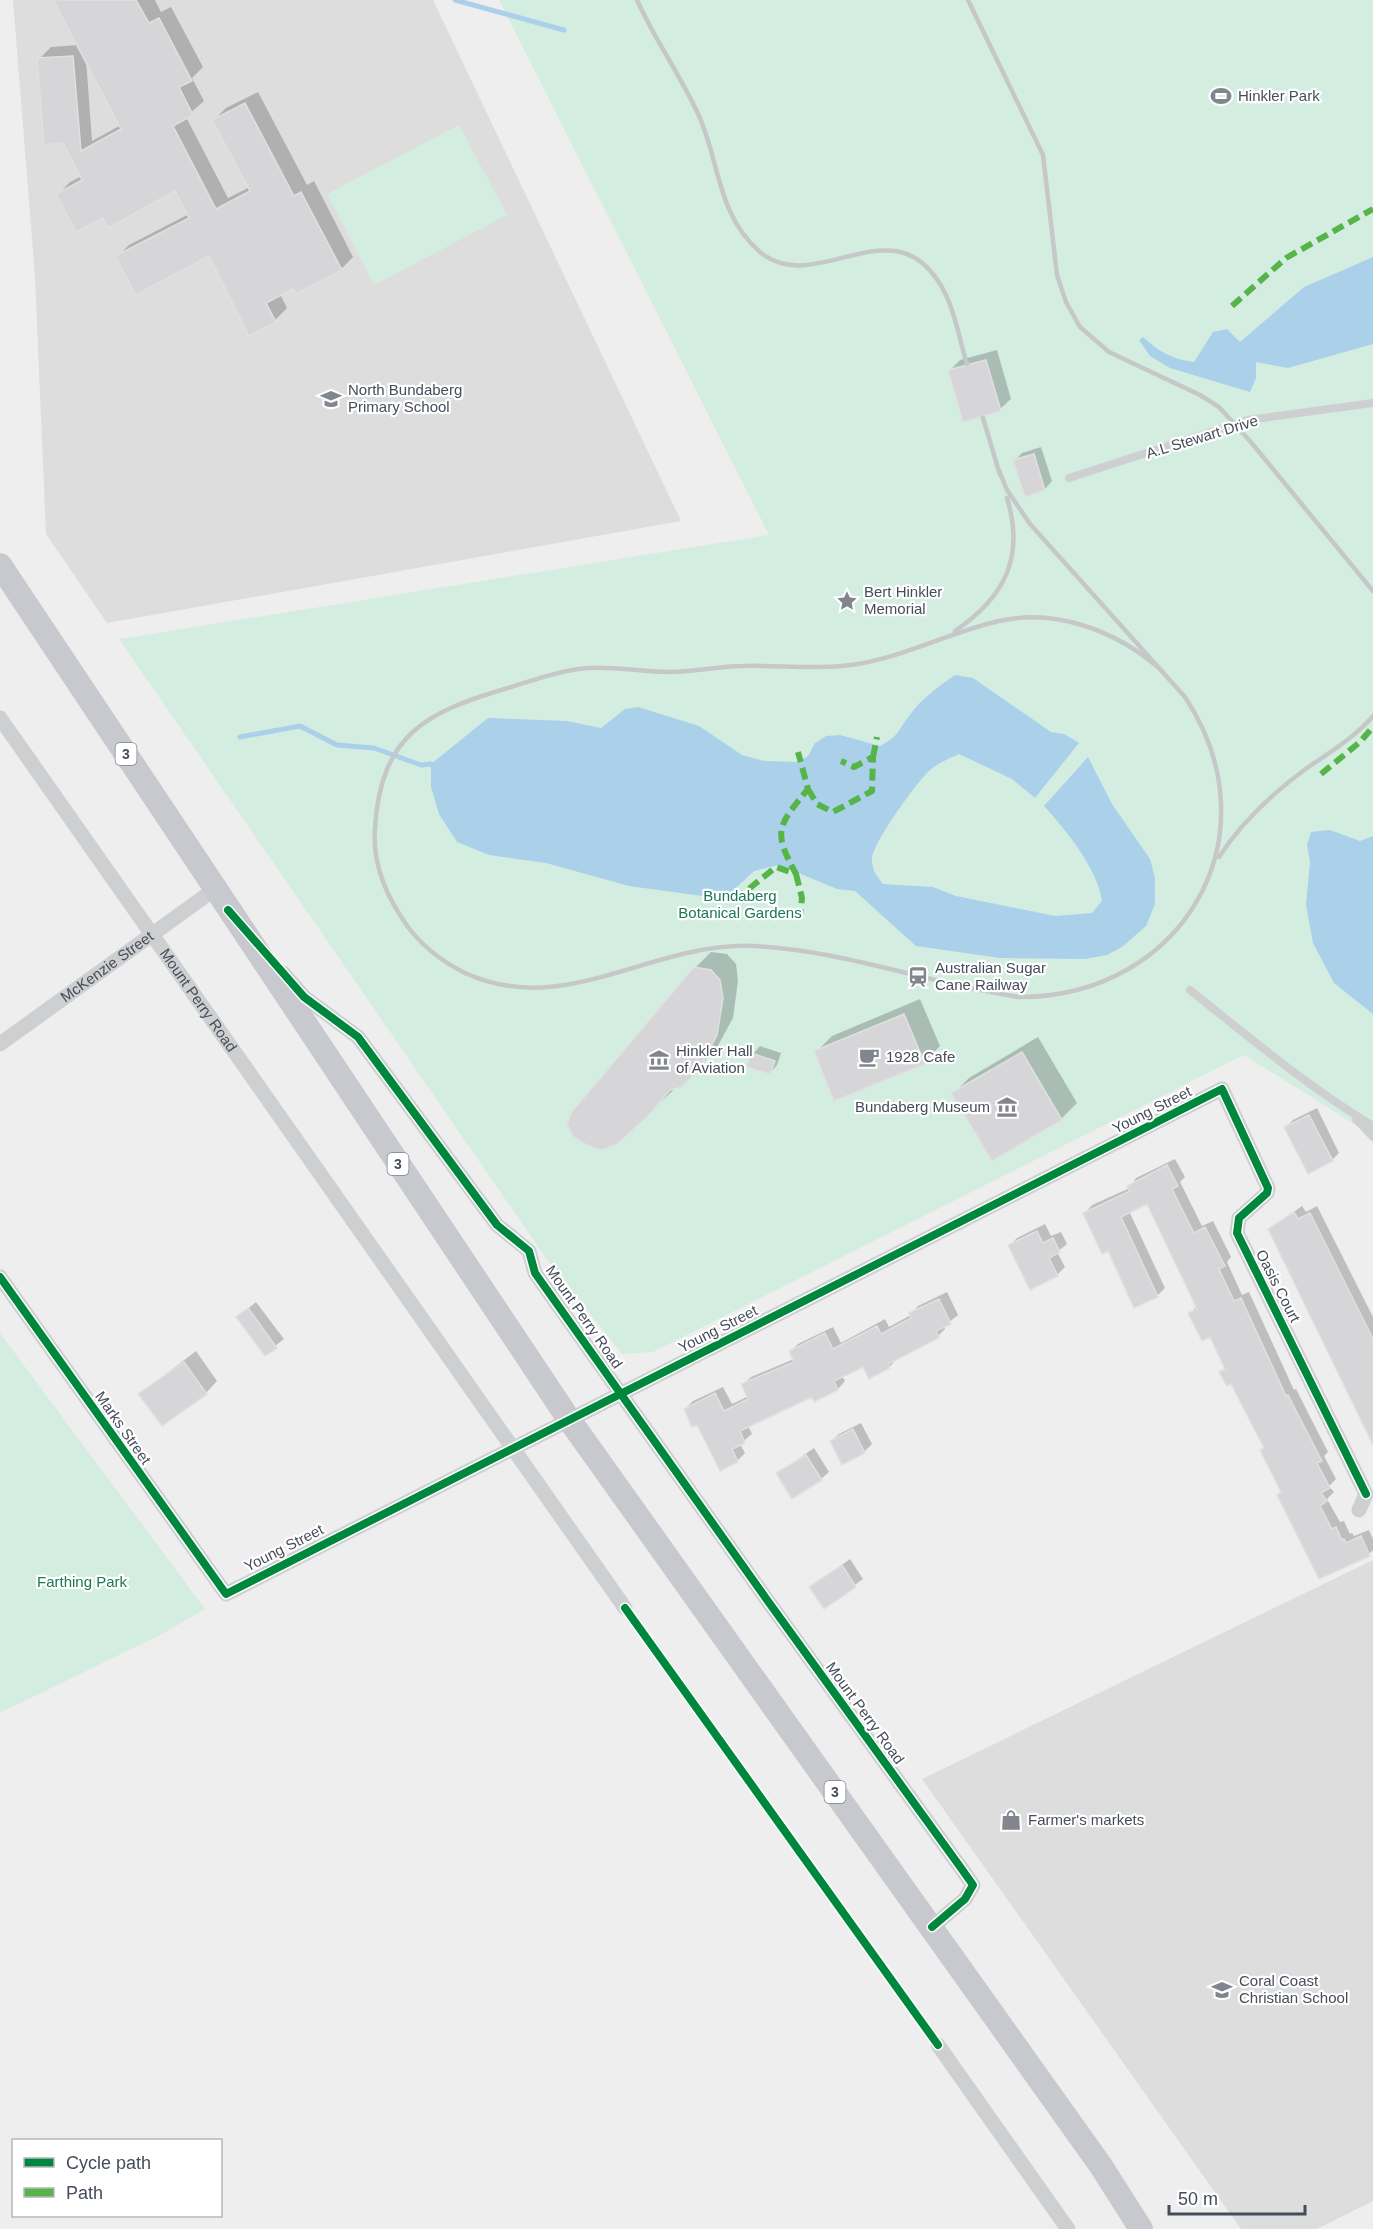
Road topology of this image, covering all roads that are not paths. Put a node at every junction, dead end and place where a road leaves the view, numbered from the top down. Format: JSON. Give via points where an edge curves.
{"nodes":[{"id":1,"x":1373,"y":403,"type":"edge"},
{"id":2,"x":1069,"y":478,"type":"dead end"},
{"id":3,"x":0,"y":546,"type":"edge"},
{"id":4,"x":0,"y":565,"type":"edge"},
{"id":5,"x":22,"y":598,"type":"junction"},
{"id":6,"x":0,"y":718,"type":"edge"},
{"id":7,"x":215,"y":889,"type":"junction"},
{"id":8,"x":228,"y":910,"type":"junction"},
{"id":9,"x":153,"y":935,"type":"junction"},
{"id":10,"x":1190,"y":990,"type":"dead end"},
{"id":11,"x":0,"y":1044,"type":"edge"},
{"id":12,"x":1222,"y":1089,"type":"joint"},
{"id":13,"x":1349,"y":1112,"type":"junction"},
{"id":14,"x":1373,"y":1126,"type":"edge"},
{"id":15,"x":1373,"y":1137,"type":"edge"},
{"id":16,"x":0,"y":1277,"type":"edge"},
{"id":17,"x":621,"y":1394,"type":"junction"},
{"id":18,"x":568,"y":1418,"type":"junction"},
{"id":19,"x":510,"y":1447,"type":"junction"},
{"id":20,"x":1369,"y":1495,"type":"edge"},
{"id":21,"x":1359,"y":1510,"type":"dead end"},
{"id":22,"x":226,"y":1594,"type":"joint"},
{"id":23,"x":625,"y":1608,"type":"dead end"},
{"id":24,"x":932,"y":1927,"type":"junction"},
{"id":25,"x":938,"y":2045,"type":"dead end"},
{"id":26,"x":1101,"y":2166,"type":"junction"},
{"id":27,"x":1068,"y":2229,"type":"edge"},
{"id":28,"x":1142,"y":2229,"type":"edge"},
{"id":29,"x":1153,"y":2229,"type":"edge"}],
"edges":[{"from":1,"to":2,"type":"lane","name":"A.L Stewart Drive","via":[[1248,420]]},
{"from":3,"to":5,"type":"main road","name":"Mount Perry Road","number":"3"},
{"from":4,"to":5,"type":"main road","name":"Mount Perry Road","number":"3"},
{"from":5,"to":7,"type":"main road","name":"Mount Perry Road","number":"3"},
{"from":6,"to":9,"type":"street","name":"Mount Perry Road"},
{"from":7,"to":8,"type":"main road","name":"Mount Perry Road","number":"3"},
{"from":7,"to":9,"type":"street","name":"McKenzie Street"},
{"from":8,"to":17,"type":"street","name":"Mount Perry Road","via":[[304,997],[358,1037],[497,1225],[529,1251],[535,1273]]},
{"from":8,"to":18,"type":"main road","name":"Mount Perry Road","number":"3"},
{"from":9,"to":11,"type":"street","name":"McKenzie Street"},
{"from":9,"to":19,"type":"street","name":"Mount Perry Road"},
{"from":10,"to":13,"type":"lane"},
{"from":12,"to":17,"type":"street","name":"Young Street"},
{"from":12,"to":20,"type":"street","name":"Oasis Court","via":[[1268,1188],[1239,1218],[1238,1233]]},
{"from":13,"to":14,"type":"lane"},
{"from":13,"to":15,"type":"lane"},
{"from":16,"to":22,"type":"street","name":"Marks Street"},
{"from":17,"to":18,"type":"street","name":"Young Street"},
{"from":17,"to":24,"type":"street","name":"Mount Perry Road","via":[[973,1886],[965,1899]]},
{"from":18,"to":19,"type":"street","name":"Young Street"},
{"from":18,"to":24,"type":"main road","name":"Mount Perry Road","number":"3"},
{"from":19,"to":22,"type":"street","name":"Young Street"},
{"from":19,"to":23,"type":"street","name":"Mount Perry Road"},
{"from":20,"to":21,"type":"street","name":"Oasis Court"},
{"from":24,"to":26,"type":"main road","name":"Mount Perry Road","number":"3"},
{"from":25,"to":27,"type":"street"},
{"from":26,"to":28,"type":"main road","number":"3"},
{"from":26,"to":29,"type":"main road","number":"3"}]}
